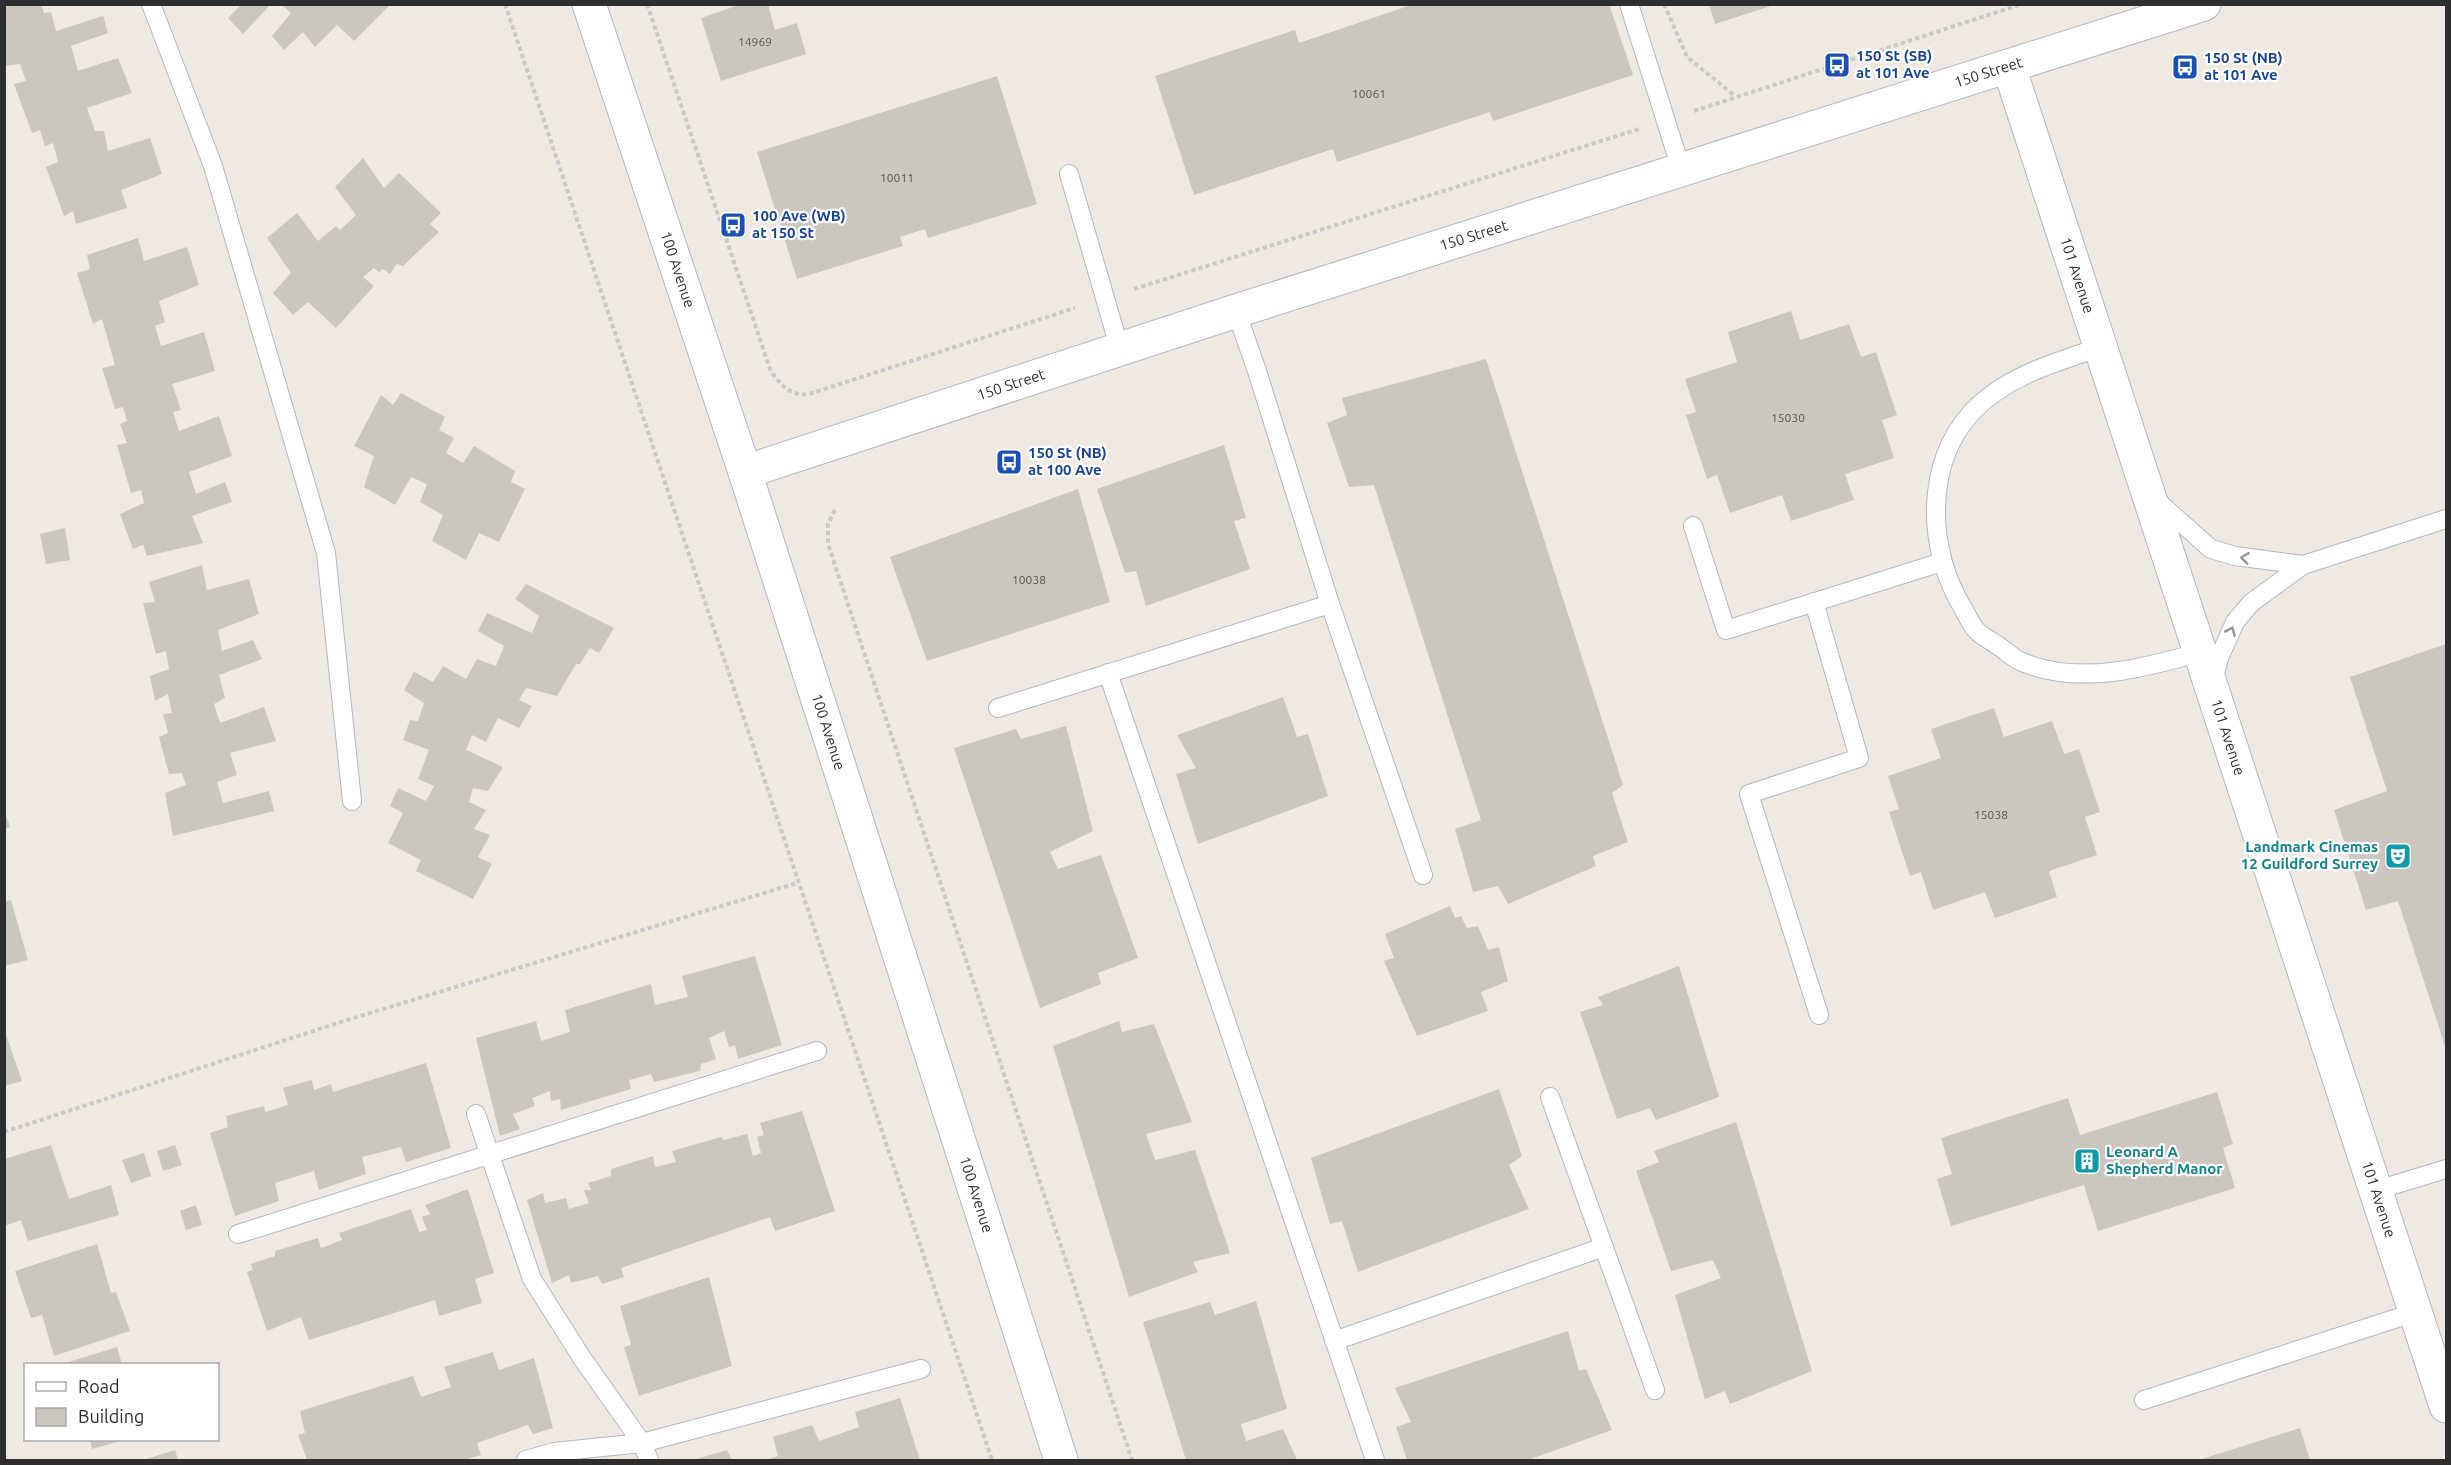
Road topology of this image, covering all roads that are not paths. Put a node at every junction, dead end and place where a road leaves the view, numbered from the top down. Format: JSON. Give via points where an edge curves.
{"nodes":[{"id":1,"x":151,"y":4,"type":"edge"},
{"id":2,"x":589,"y":4,"type":"edge"},
{"id":3,"x":1629,"y":4,"type":"edge"},
{"id":4,"x":2204,"y":4,"type":"edge"},
{"id":5,"x":2009,"y":67,"type":"junction"},
{"id":6,"x":1682,"y":172,"type":"junction"},
{"id":7,"x":1069,"y":174,"type":"dead end"},
{"id":8,"x":1236,"y":311,"type":"junction"},
{"id":9,"x":2101,"y":347,"type":"junction"},
{"id":10,"x":1119,"y":350,"type":"junction"},
{"id":11,"x":745,"y":472,"type":"junction"},
{"id":12,"x":2149,"y":494,"type":"junction"},
{"id":13,"x":2446,"y":519,"type":"edge"},
{"id":14,"x":1694,"y":526,"type":"dead end"},
{"id":15,"x":1942,"y":562,"type":"junction"},
{"id":16,"x":2303,"y":565,"type":"junction"},
{"id":17,"x":1814,"y":602,"type":"junction"},
{"id":18,"x":1330,"y":604,"type":"junction"},
{"id":19,"x":2201,"y":652,"type":"junction"},
{"id":20,"x":1108,"y":673,"type":"junction"},
{"id":21,"x":2212,"y":686,"type":"junction"},
{"id":22,"x":998,"y":708,"type":"dead end"},
{"id":23,"x":352,"y":801,"type":"dead end"},
{"id":24,"x":1423,"y":875,"type":"dead end"},
{"id":25,"x":1819,"y":1015,"type":"dead end"},
{"id":26,"x":818,"y":1051,"type":"dead end"},
{"id":27,"x":1550,"y":1097,"type":"dead end"},
{"id":28,"x":476,"y":1114,"type":"dead end"},
{"id":29,"x":489,"y":1155,"type":"junction"},
{"id":30,"x":2446,"y":1169,"type":"edge"},
{"id":31,"x":2377,"y":1190,"type":"junction"},
{"id":32,"x":238,"y":1233,"type":"dead end"},
{"id":33,"x":1604,"y":1247,"type":"junction"},
{"id":34,"x":2416,"y":1312,"type":"junction"},
{"id":35,"x":1334,"y":1341,"type":"junction"},
{"id":36,"x":921,"y":1369,"type":"dead end"},
{"id":37,"x":1656,"y":1390,"type":"dead end"},
{"id":38,"x":2144,"y":1400,"type":"dead end"},
{"id":39,"x":2446,"y":1406,"type":"edge"},
{"id":40,"x":642,"y":1443,"type":"junction"},
{"id":41,"x":526,"y":1461,"type":"edge"},
{"id":42,"x":649,"y":1461,"type":"edge"},
{"id":43,"x":1061,"y":1461,"type":"edge"},
{"id":44,"x":1375,"y":1461,"type":"edge"}],
"edges":[{"from":1,"to":23,"type":"lane","via":[[213,166],[326,553]]},
{"from":2,"to":11,"type":"main road","name":"100 Avenue"},
{"from":3,"to":6,"type":"lane"},
{"from":4,"to":5,"type":"main road","name":"150 Street"},
{"from":5,"to":6,"type":"main road","name":"150 Street"},
{"from":5,"to":9,"type":"main road","name":"101 Avenue"},
{"from":6,"to":8,"type":"main road","name":"150 Street"},
{"from":7,"to":10,"type":"lane"},
{"from":8,"to":10,"type":"main road","name":"150 Street"},
{"from":8,"to":18,"type":"lane"},
{"from":9,"to":12,"type":"main road","name":"101 Avenue"},
{"from":9,"to":15,"type":"lane","via":[[2040,367],[2009,383],[1972,412],[1948,447],[1936,495]]},
{"from":10,"to":11,"type":"main road","name":"150 Street"},
{"from":11,"to":43,"type":"main road","name":"100 Avenue"},
{"from":16,"to":12,"type":"lane","one_way":true,"via":[[2211,549]]},
{"from":12,"to":19,"type":"main road","name":"101 Avenue"},
{"from":13,"to":16,"type":"lane"},
{"from":14,"to":17,"type":"lane","via":[[1726,630]]},
{"from":15,"to":17,"type":"lane"},
{"from":15,"to":19,"type":"lane","via":[[1952,590],[1977,631],[2021,662],[2063,673],[2104,672],[2154,665]]},
{"from":21,"to":16,"type":"lane","one_way":true,"via":[[2235,622],[2252,603]]},
{"from":17,"to":25,"type":"lane","via":[[1859,758],[1749,795]]},
{"from":18,"to":20,"type":"lane"},
{"from":18,"to":24,"type":"lane"},
{"from":19,"to":21,"type":"main road","name":"101 Avenue"},
{"from":20,"to":22,"type":"lane"},
{"from":20,"to":35,"type":"lane"},
{"from":21,"to":31,"type":"main road","name":"101 Avenue"},
{"from":26,"to":29,"type":"lane"},
{"from":27,"to":33,"type":"lane"},
{"from":28,"to":29,"type":"lane"},
{"from":29,"to":32,"type":"lane"},
{"from":29,"to":40,"type":"lane","via":[[532,1279]]},
{"from":30,"to":31,"type":"lane"},
{"from":31,"to":34,"type":"main road","name":"101 Avenue"},
{"from":33,"to":35,"type":"lane"},
{"from":33,"to":37,"type":"lane"},
{"from":34,"to":38,"type":"lane"},
{"from":34,"to":39,"type":"main road","name":"101 Avenue"},
{"from":35,"to":44,"type":"lane"},
{"from":36,"to":40,"type":"lane"},
{"from":40,"to":41,"type":"lane","via":[[554,1452]]},
{"from":40,"to":42,"type":"lane"}]}
